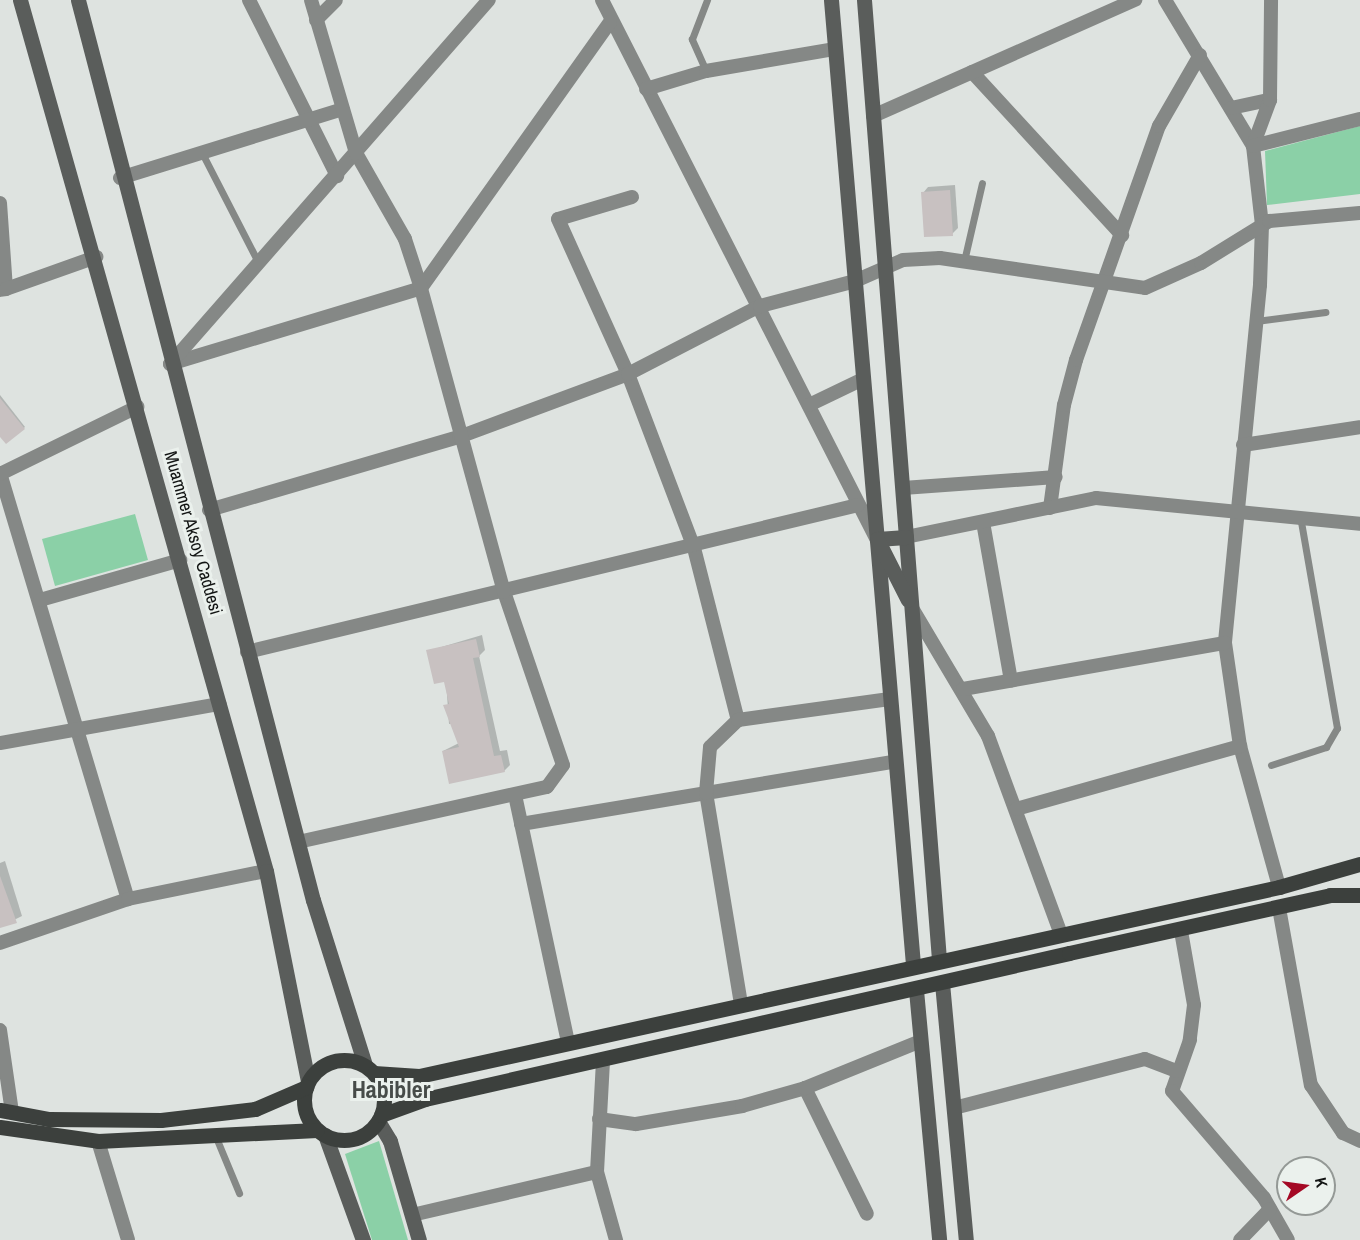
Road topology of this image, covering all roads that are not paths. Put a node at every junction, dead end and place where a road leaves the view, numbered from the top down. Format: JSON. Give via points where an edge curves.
{"nodes":[{"id":1,"x":20,"y":0,"type":"edge"},
{"id":2,"x":78,"y":0,"type":"edge"},
{"id":3,"x":249,"y":0,"type":"edge"},
{"id":4,"x":311,"y":0,"type":"edge"},
{"id":5,"x":336,"y":0,"type":"edge"},
{"id":6,"x":489,"y":0,"type":"edge"},
{"id":7,"x":602,"y":0,"type":"edge"},
{"id":8,"x":707,"y":0,"type":"edge"},
{"id":9,"x":831,"y":0,"type":"edge"},
{"id":10,"x":864,"y":0,"type":"edge"},
{"id":11,"x":1135,"y":0,"type":"edge"},
{"id":12,"x":1165,"y":0,"type":"edge"},
{"id":13,"x":1272,"y":0,"type":"edge"},
{"id":14,"x":316,"y":20,"type":"junction"},
{"id":15,"x":610,"y":22,"type":"junction"},
{"id":16,"x":835,"y":49,"type":"junction"},
{"id":17,"x":1200,"y":55,"type":"junction"},
{"id":18,"x":706,"y":70,"type":"junction"},
{"id":19,"x":972,"y":72,"type":"junction"},
{"id":20,"x":646,"y":89,"type":"junction"},
{"id":21,"x":1270,"y":100,"type":"junction"},
{"id":22,"x":1231,"y":108,"type":"junction"},
{"id":23,"x":343,"y":109,"type":"junction"},
{"id":24,"x":873,"y":116,"type":"junction"},
{"id":25,"x":1360,"y":119,"type":"edge"},
{"id":26,"x":309,"y":120,"type":"junction"},
{"id":27,"x":1253,"y":146,"type":"junction"},
{"id":28,"x":202,"y":153,"type":"junction"},
{"id":29,"x":356,"y":153,"type":"junction"},
{"id":30,"x":337,"y":176,"type":"junction"},
{"id":31,"x":120,"y":178,"type":"junction"},
{"id":32,"x":982,"y":183,"type":"dead end"},
{"id":33,"x":632,"y":197,"type":"dead end"},
{"id":34,"x":0,"y":203,"type":"edge"},
{"id":35,"x":1360,"y":213,"type":"edge"},
{"id":36,"x":1262,"y":225,"type":"junction"},
{"id":37,"x":1122,"y":235,"type":"junction"},
{"id":38,"x":96,"y":258,"type":"junction"},
{"id":39,"x":258,"y":261,"type":"junction"},
{"id":40,"x":964,"y":261,"type":"junction"},
{"id":41,"x":885,"y":268,"type":"junction"},
{"id":42,"x":855,"y":280,"type":"junction"},
{"id":43,"x":1105,"y":284,"type":"junction"},
{"id":44,"x":421,"y":288,"type":"junction"},
{"id":45,"x":3,"y":290,"type":"edge"},
{"id":46,"x":760,"y":306,"type":"junction"},
{"id":47,"x":1325,"y":312,"type":"dead end"},
{"id":48,"x":1256,"y":321,"type":"junction"},
{"id":49,"x":170,"y":364,"type":"junction"},
{"id":50,"x":628,"y":374,"type":"junction"},
{"id":51,"x":863,"y":379,"type":"junction"},
{"id":52,"x":809,"y":405,"type":"junction"},
{"id":53,"x":137,"y":406,"type":"junction"},
{"id":54,"x":1360,"y":427,"type":"edge"},
{"id":55,"x":459,"y":437,"type":"junction"},
{"id":56,"x":1243,"y":445,"type":"junction"},
{"id":57,"x":0,"y":474,"type":"edge"},
{"id":58,"x":1056,"y":477,"type":"junction"},
{"id":59,"x":903,"y":488,"type":"junction"},
{"id":60,"x":858,"y":505,"type":"junction"},
{"id":61,"x":1050,"y":508,"type":"junction"},
{"id":62,"x":209,"y":510,"type":"junction"},
{"id":63,"x":1235,"y":510,"type":"junction"},
{"id":64,"x":1300,"y":517,"type":"junction"},
{"id":65,"x":983,"y":522,"type":"junction"},
{"id":66,"x":1360,"y":524,"type":"edge"},
{"id":67,"x":906,"y":537,"type":"junction"},
{"id":68,"x":877,"y":539,"type":"junction"},
{"id":69,"x":694,"y":548,"type":"junction"},
{"id":70,"x":180,"y":560,"type":"junction"},
{"id":71,"x":504,"y":592,"type":"junction"},
{"id":72,"x":40,"y":600,"type":"junction"},
{"id":73,"x":912,"y":608,"type":"junction"},
{"id":74,"x":1225,"y":643,"type":"junction"},
{"id":75,"x":247,"y":651,"type":"junction"},
{"id":76,"x":1011,"y":681,"type":"junction"},
{"id":77,"x":963,"y":689,"type":"junction"},
{"id":78,"x":890,"y":699,"type":"junction"},
{"id":79,"x":220,"y":704,"type":"junction"},
{"id":80,"x":738,"y":720,"type":"junction"},
{"id":81,"x":80,"y":729,"type":"junction"},
{"id":82,"x":0,"y":743,"type":"edge"},
{"id":83,"x":1240,"y":746,"type":"junction"},
{"id":84,"x":896,"y":761,"type":"junction"},
{"id":85,"x":1271,"y":765,"type":"dead end"},
{"id":86,"x":706,"y":793,"type":"junction"},
{"id":87,"x":515,"y":795,"type":"junction"},
{"id":88,"x":1016,"y":809,"type":"junction"},
{"id":89,"x":521,"y":824,"type":"junction"},
{"id":90,"x":298,"y":842,"type":"junction"},
{"id":91,"x":1360,"y":864,"type":"edge"},
{"id":92,"x":266,"y":871,"type":"junction"},
{"id":93,"x":1279,"y":886,"type":"junction"},
{"id":94,"x":1360,"y":895,"type":"edge"},
{"id":95,"x":128,"y":900,"type":"junction"},
{"id":96,"x":1279,"y":908,"type":"junction"},
{"id":97,"x":1180,"y":931,"type":"junction"},
{"id":98,"x":1061,"y":934,"type":"junction"},
{"id":99,"x":0,"y":943,"type":"edge"},
{"id":100,"x":939,"y":959,"type":"junction"},
{"id":101,"x":913,"y":965,"type":"junction"},
{"id":102,"x":942,"y":982,"type":"junction"},
{"id":103,"x":916,"y":990,"type":"junction"},
{"id":104,"x":741,"y":1004,"type":"junction"},
{"id":105,"x":0,"y":1030,"type":"edge"},
{"id":106,"x":921,"y":1041,"type":"junction"},
{"id":107,"x":567,"y":1043,"type":"junction"},
{"id":108,"x":603,"y":1061,"type":"junction"},
{"id":109,"x":369,"y":1069,"type":"junction"},
{"id":110,"x":1176,"y":1071,"type":"junction"},
{"id":111,"x":307,"y":1084,"type":"junction"},
{"id":112,"x":805,"y":1089,"type":"junction"},
{"id":113,"x":954,"y":1108,"type":"junction"},
{"id":114,"x":6,"y":1112,"type":"edge"},
{"id":115,"x":380,"y":1118,"type":"junction"},
{"id":116,"x":599,"y":1119,"type":"junction"},
{"id":117,"x":0,"y":1127,"type":"edge"},
{"id":118,"x":321,"y":1133,"type":"junction"},
{"id":119,"x":215,"y":1135,"type":"junction"},
{"id":120,"x":98,"y":1141,"type":"junction"},
{"id":121,"x":1360,"y":1141,"type":"edge"},
{"id":122,"x":597,"y":1172,"type":"junction"},
{"id":123,"x":239,"y":1193,"type":"dead end"},
{"id":124,"x":1270,"y":1209,"type":"junction"},
{"id":125,"x":867,"y":1214,"type":"dead end"},
{"id":126,"x":412,"y":1215,"type":"junction"},
{"id":127,"x":128,"y":1240,"type":"edge"},
{"id":128,"x":363,"y":1240,"type":"edge"},
{"id":129,"x":419,"y":1240,"type":"edge"},
{"id":130,"x":616,"y":1240,"type":"edge"},
{"id":131,"x":939,"y":1240,"type":"edge"},
{"id":132,"x":966,"y":1240,"type":"edge"},
{"id":133,"x":1240,"y":1240,"type":"edge"},
{"id":134,"x":1288,"y":1240,"type":"edge"}],
"edges":[{"from":1,"to":38,"type":"street","name":"Muammer Aksoy Caddesi"},
{"from":2,"to":31,"type":"street","name":"Muammer Aksoy Caddesi"},
{"from":3,"to":26,"type":"street"},
{"from":4,"to":14,"type":"street"},
{"from":5,"to":14,"type":"street"},
{"from":6,"to":29,"type":"street"},
{"from":7,"to":15,"type":"street"},
{"from":8,"to":18,"type":"lane","via":[[692,43]]},
{"from":9,"to":16,"type":"street"},
{"from":10,"to":24,"type":"street"},
{"from":11,"to":19,"type":"street"},
{"from":12,"to":17,"type":"street"},
{"from":13,"to":21,"type":"street"},
{"from":14,"to":23,"type":"street"},
{"from":15,"to":20,"type":"street"},
{"from":15,"to":44,"type":"street"},
{"from":16,"to":18,"type":"street"},
{"from":16,"to":42,"type":"street"},
{"from":17,"to":22,"type":"street"},
{"from":17,"to":37,"type":"street","via":[[1160,126]]},
{"from":18,"to":20,"type":"street"},
{"from":19,"to":24,"type":"street"},
{"from":19,"to":37,"type":"street"},
{"from":20,"to":46,"type":"street"},
{"from":21,"to":22,"type":"street"},
{"from":21,"to":27,"type":"street"},
{"from":22,"to":27,"type":"street"},
{"from":23,"to":26,"type":"street"},
{"from":23,"to":29,"type":"street"},
{"from":24,"to":41,"type":"street"},
{"from":25,"to":27,"type":"street"},
{"from":26,"to":28,"type":"street"},
{"from":26,"to":30,"type":"street"},
{"from":27,"to":36,"type":"street"},
{"from":28,"to":31,"type":"street"},
{"from":28,"to":39,"type":"lane"},
{"from":29,"to":30,"type":"street"},
{"from":29,"to":44,"type":"street","via":[[405,239]]},
{"from":30,"to":39,"type":"street"},
{"from":31,"to":49,"type":"street","name":"Muammer Aksoy Caddesi"},
{"from":32,"to":40,"type":"lane"},
{"from":33,"to":50,"type":"street","via":[[558,219]]},
{"from":34,"to":45,"type":"street"},
{"from":35,"to":36,"type":"street"},
{"from":36,"to":43,"type":"street","via":[[1201,263],[1144,288]]},
{"from":36,"to":48,"type":"street"},
{"from":37,"to":43,"type":"street"},
{"from":38,"to":45,"type":"street"},
{"from":38,"to":53,"type":"street","name":"Muammer Aksoy Caddesi"},
{"from":39,"to":49,"type":"street"},
{"from":40,"to":41,"type":"street","via":[[918,258]]},
{"from":40,"to":43,"type":"street"},
{"from":41,"to":42,"type":"street"},
{"from":41,"to":59,"type":"street"},
{"from":42,"to":46,"type":"street"},
{"from":42,"to":51,"type":"street"},
{"from":43,"to":58,"type":"street","via":[[1064,405]]},
{"from":44,"to":49,"type":"street"},
{"from":44,"to":55,"type":"street"},
{"from":46,"to":50,"type":"street"},
{"from":46,"to":52,"type":"street"},
{"from":47,"to":48,"type":"lane"},
{"from":48,"to":56,"type":"street"},
{"from":49,"to":62,"type":"street","name":"Muammer Aksoy Caddesi"},
{"from":50,"to":55,"type":"street"},
{"from":50,"to":69,"type":"street"},
{"from":51,"to":52,"type":"street"},
{"from":51,"to":68,"type":"street"},
{"from":52,"to":60,"type":"street"},
{"from":53,"to":57,"type":"street"},
{"from":53,"to":70,"type":"street","name":"Muammer Aksoy Caddesi"},
{"from":54,"to":56,"type":"street"},
{"from":55,"to":62,"type":"street"},
{"from":55,"to":71,"type":"street"},
{"from":56,"to":63,"type":"street"},
{"from":57,"to":72,"type":"street"},
{"from":58,"to":59,"type":"street"},
{"from":58,"to":61,"type":"street"},
{"from":59,"to":67,"type":"street"},
{"from":60,"to":68,"type":"street"},
{"from":60,"to":69,"type":"street"},
{"from":61,"to":63,"type":"street","via":[[1096,498]]},
{"from":61,"to":65,"type":"street"},
{"from":62,"to":75,"type":"street","name":"Muammer Aksoy Caddesi"},
{"from":63,"to":64,"type":"street"},
{"from":63,"to":74,"type":"street"},
{"from":64,"to":66,"type":"street"},
{"from":64,"to":85,"type":"lane","via":[[1337,728],[1326,747]]},
{"from":65,"to":67,"type":"street"},
{"from":65,"to":76,"type":"street"},
{"from":67,"to":68,"type":"street"},
{"from":67,"to":73,"type":"street"},
{"from":68,"to":73,"type":"street"},
{"from":68,"to":78,"type":"street"},
{"from":69,"to":71,"type":"street"},
{"from":69,"to":80,"type":"street"},
{"from":70,"to":72,"type":"street"},
{"from":70,"to":79,"type":"street","name":"Muammer Aksoy Caddesi"},
{"from":71,"to":75,"type":"street"},
{"from":71,"to":87,"type":"street","via":[[563,765],[547,787]]},
{"from":72,"to":81,"type":"street"},
{"from":73,"to":77,"type":"street"},
{"from":73,"to":100,"type":"street"},
{"from":74,"to":76,"type":"street"},
{"from":74,"to":83,"type":"street"},
{"from":75,"to":90,"type":"street","name":"Muammer Aksoy Caddesi"},
{"from":76,"to":77,"type":"street"},
{"from":77,"to":88,"type":"street"},
{"from":78,"to":80,"type":"street"},
{"from":78,"to":84,"type":"street"},
{"from":79,"to":81,"type":"street"},
{"from":79,"to":92,"type":"street","name":"Muammer Aksoy Caddesi"},
{"from":80,"to":86,"type":"street","via":[[710,747]]},
{"from":81,"to":82,"type":"street"},
{"from":81,"to":95,"type":"street"},
{"from":83,"to":88,"type":"street"},
{"from":83,"to":93,"type":"street"},
{"from":84,"to":86,"type":"street"},
{"from":84,"to":101,"type":"street"},
{"from":86,"to":89,"type":"street"},
{"from":86,"to":104,"type":"street"},
{"from":87,"to":89,"type":"street"},
{"from":87,"to":90,"type":"street"},
{"from":88,"to":98,"type":"street"},
{"from":89,"to":107,"type":"street"},
{"from":90,"to":109,"type":"street","name":"Muammer Aksoy Caddesi"},
{"from":91,"to":93,"type":"main road"},
{"from":92,"to":95,"type":"street"},
{"from":92,"to":111,"type":"street","name":"Muammer Aksoy Caddesi"},
{"from":93,"to":98,"type":"main road"},
{"from":94,"to":96,"type":"main road","via":[[1330,895]]},
{"from":95,"to":99,"type":"street"},
{"from":96,"to":97,"type":"main road"},
{"from":96,"to":121,"type":"street","via":[[1311,1085],[1343,1133]]},
{"from":97,"to":102,"type":"main road"},
{"from":97,"to":110,"type":"street","via":[[1194,1005],[1190,1040]]},
{"from":98,"to":100,"type":"main road"},
{"from":100,"to":101,"type":"main road"},
{"from":101,"to":104,"type":"main road"},
{"from":102,"to":103,"type":"main road"},
{"from":102,"to":113,"type":"street"},
{"from":103,"to":106,"type":"street"},
{"from":103,"to":108,"type":"main road"},
{"from":104,"to":107,"type":"main road"},
{"from":105,"to":114,"type":"street"},
{"from":106,"to":112,"type":"street"},
{"from":106,"to":131,"type":"street"},
{"from":107,"to":109,"type":"main road","via":[[419,1076]]},
{"from":108,"to":115,"type":"main road","via":[[425,1099]]},
{"from":108,"to":116,"type":"street"},
{"from":109,"to":111,"type":"main road","via":[[330,1062]]},
{"from":109,"to":115,"type":"main road","via":[[384,1093]]},
{"from":110,"to":113,"type":"street","via":[[1145,1059]]},
{"from":110,"to":124,"type":"street","via":[[1174,1094]]},
{"from":111,"to":114,"type":"main road","via":[[255,1109],[161,1120],[49,1119]]},
{"from":111,"to":118,"type":"main road","via":[[305,1110]]},
{"from":112,"to":116,"type":"street","via":[[742,1106],[636,1124]]},
{"from":112,"to":125,"type":"street"},
{"from":113,"to":132,"type":"street"},
{"from":115,"to":118,"type":"main road","via":[[353,1139]]},
{"from":115,"to":126,"type":"street"},
{"from":116,"to":122,"type":"street"},
{"from":117,"to":120,"type":"main road"},
{"from":118,"to":119,"type":"main road"},
{"from":118,"to":128,"type":"street"},
{"from":119,"to":120,"type":"main road"},
{"from":119,"to":123,"type":"lane"},
{"from":120,"to":127,"type":"street"},
{"from":122,"to":126,"type":"street"},
{"from":122,"to":130,"type":"street"},
{"from":124,"to":133,"type":"street"},
{"from":124,"to":134,"type":"street"},
{"from":126,"to":129,"type":"street"}]}
